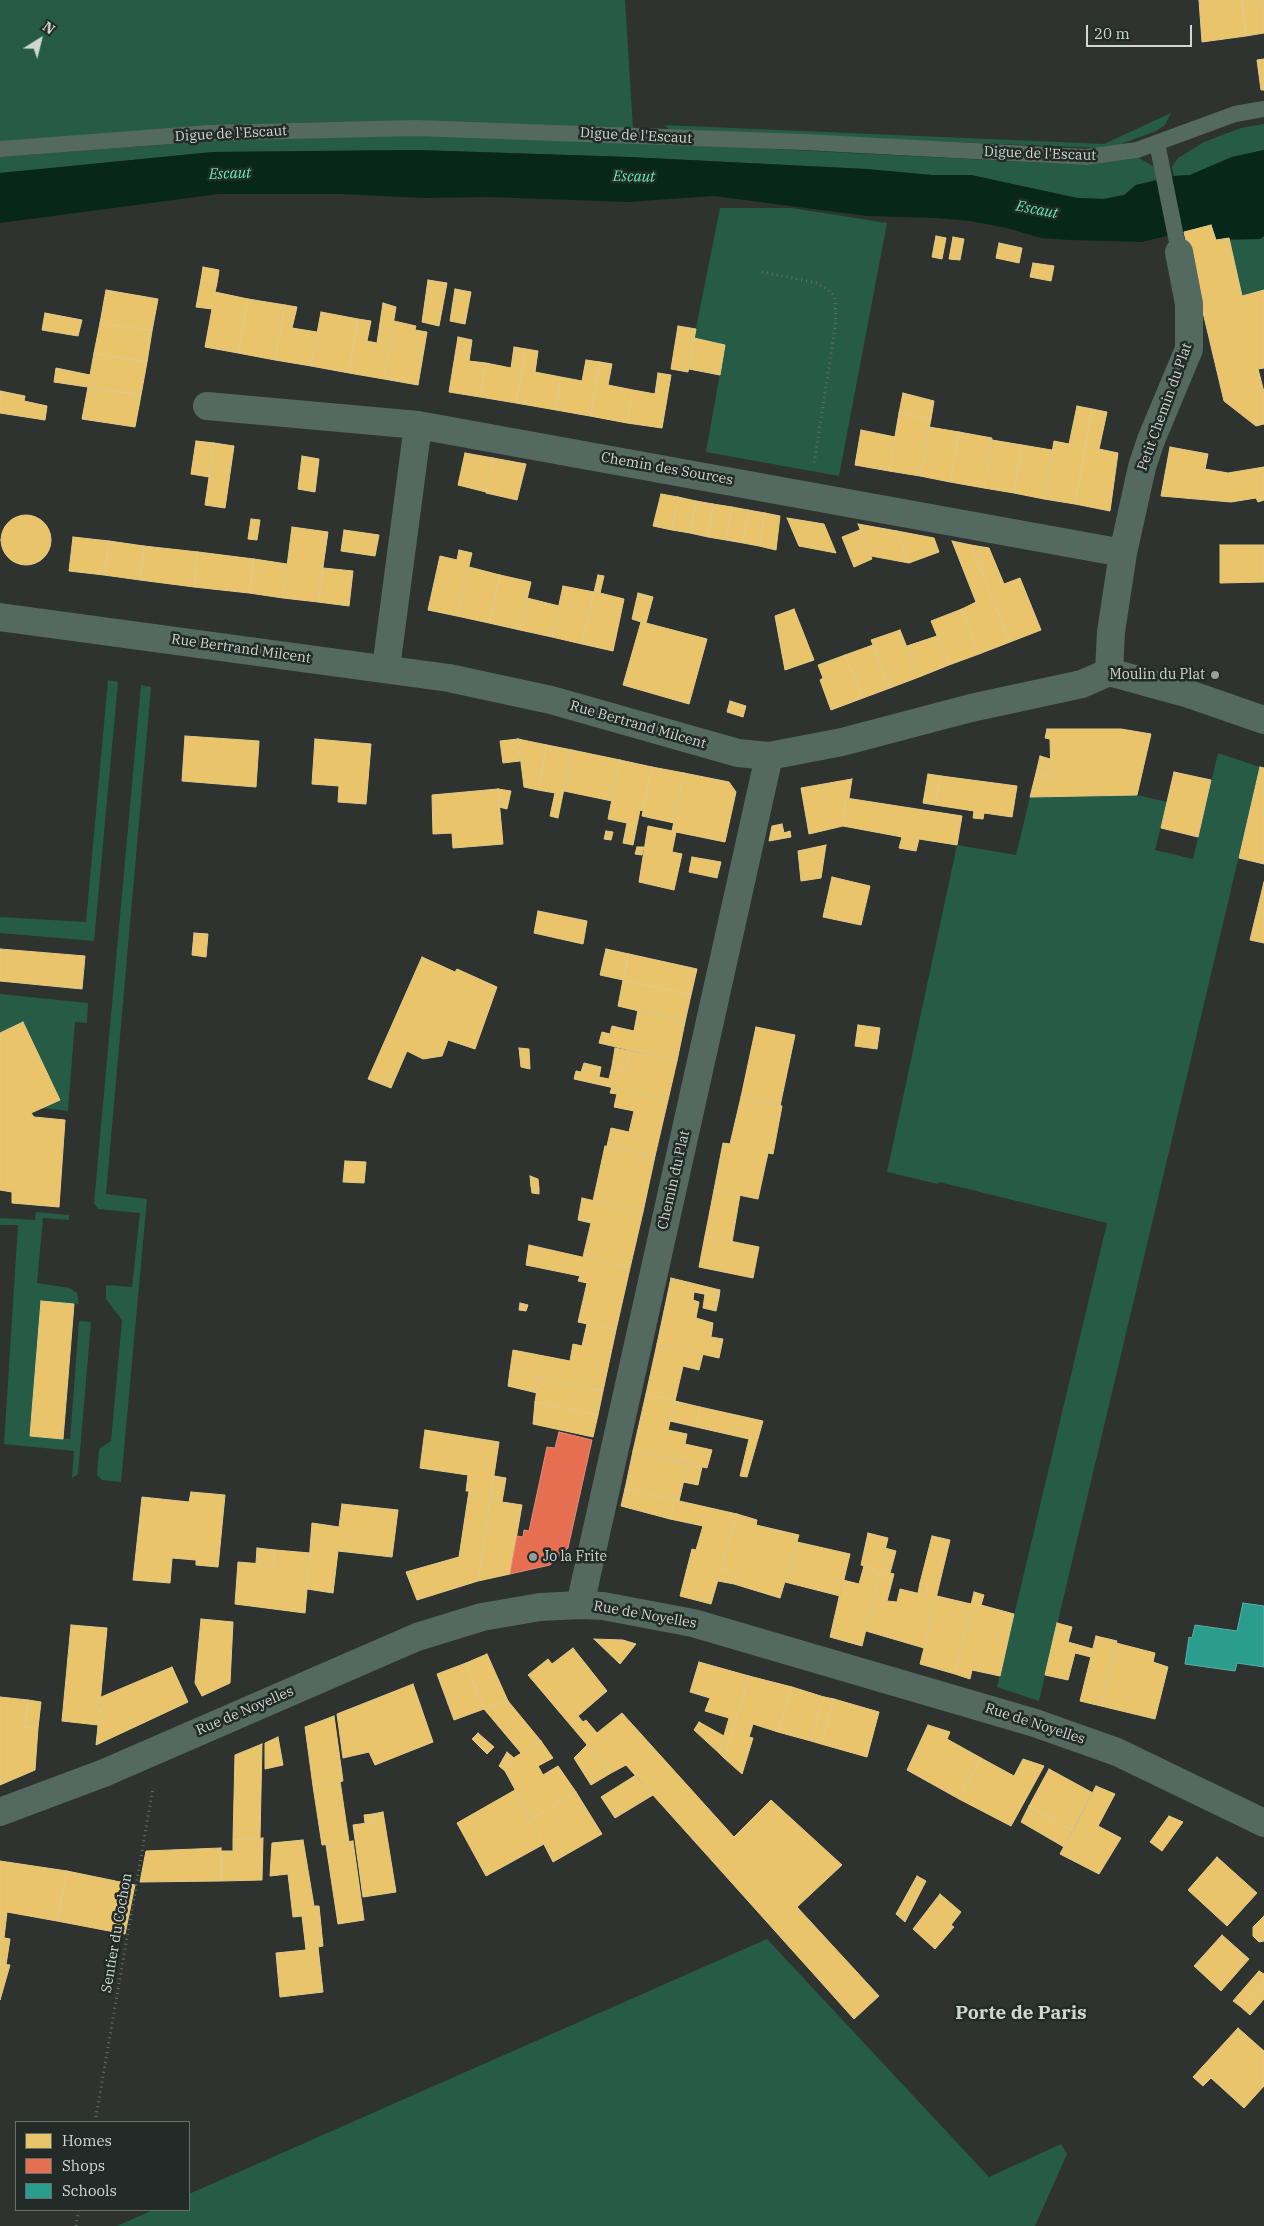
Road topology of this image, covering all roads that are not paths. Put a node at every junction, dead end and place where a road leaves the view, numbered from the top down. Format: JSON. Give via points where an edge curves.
{"nodes":[{"id":1,"x":1264,"y":109,"type":"edge"},
{"id":2,"x":1158,"y":143,"type":"junction"},
{"id":3,"x":0,"y":149,"type":"edge"},
{"id":4,"x":1179,"y":252,"type":"joint"},
{"id":5,"x":207,"y":406,"type":"dead end"},
{"id":6,"x":418,"y":425,"type":"junction"},
{"id":7,"x":1124,"y":552,"type":"junction"},
{"id":8,"x":0,"y":616,"type":"edge"},
{"id":9,"x":386,"y":668,"type":"junction"},
{"id":10,"x":1109,"y":672,"type":"junction"},
{"id":11,"x":1264,"y":720,"type":"edge"},
{"id":12,"x":769,"y":756,"type":"junction"},
{"id":13,"x":580,"y":1605,"type":"junction"},
{"id":14,"x":0,"y":1812,"type":"edge"},
{"id":15,"x":1264,"y":1823,"type":"edge"}],
"edges":[{"from":1,"to":2,"type":"lane","name":"Digue de l'Escaut","via":[[1235,114]]},
{"from":2,"to":3,"type":"lane","name":"Digue de l'Escaut","via":[[1116,154],[1086,157],[634,135],[407,128],[210,133]]},
{"from":2,"to":4,"type":"lane","name":"Petit Chemin du Plat"},
{"from":4,"to":7,"type":"street","name":"Petit Chemin du Plat","via":[[1189,304],[1189,349],[1142,467]]},
{"from":5,"to":6,"type":"street","name":"Chemin des Sources"},
{"from":6,"to":7,"type":"street","name":"Chemin des Sources"},
{"from":6,"to":9,"type":"street"},
{"from":7,"to":10,"type":"street","name":"Petit Chemin du Plat","via":[[1111,632]]},
{"from":8,"to":9,"type":"street","name":"Rue Bertrand Milcent"},
{"from":9,"to":12,"type":"street","name":"Rue Bertrand Milcent","via":[[506,689],[738,753]]},
{"from":10,"to":11,"type":"street","via":[[1196,696]]},
{"from":10,"to":12,"type":"street","name":"Rue Bertrand Milcent","via":[[1082,684],[971,708],[842,742]]},
{"from":12,"to":13,"type":"street","name":"Chemin du Plat"},
{"from":13,"to":14,"type":"street","name":"Rue de Noyelles","via":[[495,1614],[423,1635],[104,1773]]},
{"from":13,"to":15,"type":"street","name":"Rue de Noyelles","via":[[603,1606],[693,1623],[1034,1723],[1117,1752]]}]}
